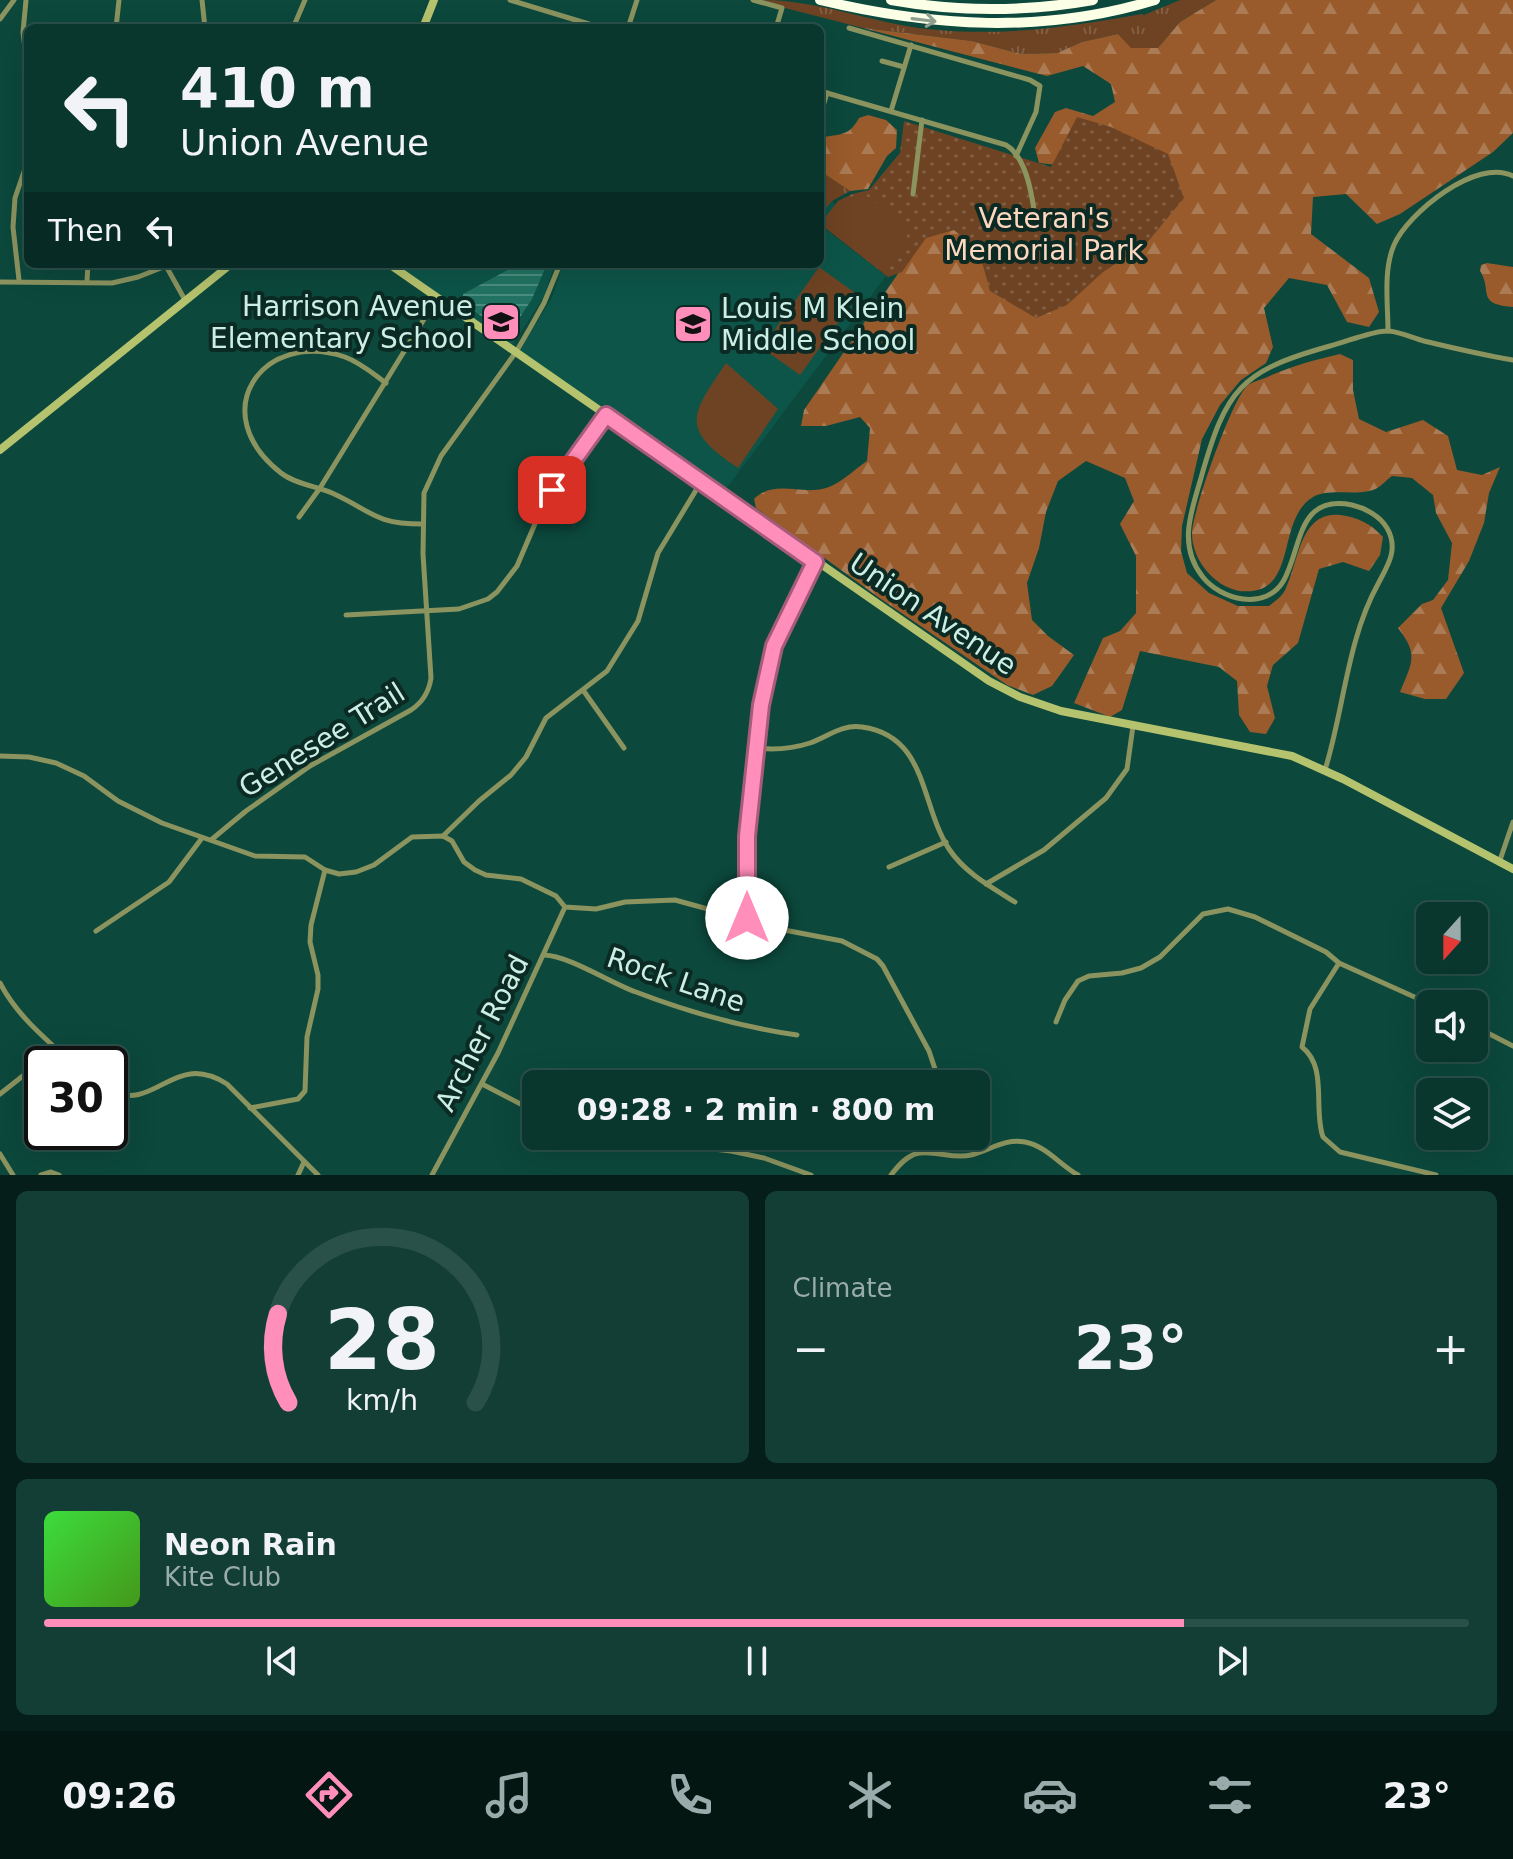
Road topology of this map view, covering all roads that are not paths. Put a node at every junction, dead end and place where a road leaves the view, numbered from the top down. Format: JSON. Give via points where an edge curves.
{"nodes":[{"id":1,"x":14,"y":0,"type":"edge"},
{"id":2,"x":26,"y":0,"type":"edge"},
{"id":3,"x":119,"y":0,"type":"edge"},
{"id":4,"x":202,"y":0,"type":"edge"},
{"id":5,"x":305,"y":0,"type":"edge"},
{"id":6,"x":434,"y":0,"type":"edge"},
{"id":7,"x":510,"y":0,"type":"edge"},
{"id":8,"x":637,"y":0,"type":"edge"},
{"id":9,"x":753,"y":0,"type":"edge"},
{"id":10,"x":820,"y":0,"type":"edge"},
{"id":11,"x":891,"y":0,"type":"edge"},
{"id":12,"x":1093,"y":0,"type":"edge"},
{"id":13,"x":1155,"y":0,"type":"edge"},
{"id":14,"x":0,"y":19,"type":"edge"},
{"id":15,"x":116,"y":24,"type":"edge"},
{"id":16,"x":205,"y":24,"type":"edge"},
{"id":17,"x":295,"y":24,"type":"edge"},
{"id":18,"x":425,"y":24,"type":"edge"},
{"id":19,"x":589,"y":24,"type":"edge"},
{"id":20,"x":629,"y":24,"type":"edge"},
{"id":21,"x":777,"y":24,"type":"edge"},
{"id":22,"x":849,"y":28,"type":"dead end"},
{"id":23,"x":24,"y":40,"type":"edge"},
{"id":24,"x":911,"y":45,"type":"junction"},
{"id":25,"x":882,"y":61,"type":"dead end"},
{"id":26,"x":904,"y":67,"type":"junction"},
{"id":27,"x":824,"y":92,"type":"edge"},
{"id":28,"x":827,"y":93,"type":"junction"},
{"id":29,"x":824,"y":103,"type":"edge"},
{"id":30,"x":891,"y":111,"type":"junction"},
{"id":31,"x":922,"y":120,"type":"junction"},
{"id":32,"x":1016,"y":156,"type":"junction"},
{"id":33,"x":24,"y":172,"type":"edge"},
{"id":34,"x":1513,"y":176,"type":"edge"},
{"id":35,"x":913,"y":194,"type":"dead end"},
{"id":36,"x":1034,"y":210,"type":"dead end"},
{"id":37,"x":88,"y":268,"type":"edge"},
{"id":38,"x":159,"y":268,"type":"edge"},
{"id":39,"x":168,"y":268,"type":"edge"},
{"id":40,"x":226,"y":268,"type":"edge"},
{"id":41,"x":395,"y":268,"type":"edge"},
{"id":42,"x":558,"y":268,"type":"edge"},
{"id":43,"x":19,"y":280,"type":"junction"},
{"id":44,"x":87,"y":281,"type":"junction"},
{"id":45,"x":0,"y":282,"type":"edge"},
{"id":46,"x":437,"y":297,"type":"junction"},
{"id":47,"x":186,"y":301,"type":"junction"},
{"id":48,"x":1388,"y":331,"type":"junction"},
{"id":49,"x":516,"y":352,"type":"junction"},
{"id":50,"x":1513,"y":360,"type":"edge"},
{"id":51,"x":386,"y":383,"type":"junction"},
{"id":52,"x":606,"y":415,"type":"junction"},
{"id":53,"x":0,"y":450,"type":"edge"},
{"id":54,"x":701,"y":482,"type":"junction"},
{"id":55,"x":320,"y":488,"type":"junction"},
{"id":56,"x":299,"y":517,"type":"dead end"},
{"id":57,"x":422,"y":524,"type":"junction"},
{"id":58,"x":815,"y":562,"type":"junction"},
{"id":59,"x":427,"y":611,"type":"junction"},
{"id":60,"x":346,"y":615,"type":"dead end"},
{"id":61,"x":583,"y":690,"type":"junction"},
{"id":62,"x":1133,"y":725,"type":"junction"},
{"id":63,"x":624,"y":748,"type":"dead end"},
{"id":64,"x":755,"y":748,"type":"junction"},
{"id":65,"x":0,"y":756,"type":"edge"},
{"id":66,"x":1325,"y":770,"type":"junction"},
{"id":67,"x":1513,"y":822,"type":"edge"},
{"id":68,"x":443,"y":836,"type":"junction"},
{"id":69,"x":202,"y":838,"type":"junction"},
{"id":70,"x":210,"y":841,"type":"junction"},
{"id":71,"x":946,"y":842,"type":"junction"},
{"id":72,"x":1499,"y":863,"type":"junction"},
{"id":73,"x":889,"y":867,"type":"dead end"},
{"id":74,"x":1513,"y":869,"type":"edge"},
{"id":75,"x":325,"y":870,"type":"junction"},
{"id":76,"x":986,"y":884,"type":"junction"},
{"id":77,"x":1015,"y":902,"type":"dead end"},
{"id":78,"x":565,"y":907,"type":"junction"},
{"id":79,"x":747,"y":918,"type":"junction"},
{"id":80,"x":96,"y":931,"type":"dead end"},
{"id":81,"x":544,"y":955,"type":"junction"},
{"id":82,"x":1339,"y":963,"type":"junction"},
{"id":83,"x":0,"y":983,"type":"edge"},
{"id":84,"x":1416,"y":998,"type":"edge"},
{"id":85,"x":1056,"y":1022,"type":"dead end"},
{"id":86,"x":1488,"y":1033,"type":"edge"},
{"id":87,"x":797,"y":1035,"type":"dead end"},
{"id":88,"x":54,"y":1046,"type":"edge"},
{"id":89,"x":1513,"y":1046,"type":"edge"},
{"id":90,"x":935,"y":1070,"type":"edge"},
{"id":91,"x":24,"y":1075,"type":"edge"},
{"id":92,"x":482,"y":1084,"type":"junction"},
{"id":93,"x":0,"y":1094,"type":"edge"},
{"id":94,"x":128,"y":1096,"type":"edge"},
{"id":95,"x":522,"y":1105,"type":"edge"},
{"id":96,"x":250,"y":1108,"type":"junction"},
{"id":97,"x":722,"y":1150,"type":"edge"},
{"id":98,"x":919,"y":1150,"type":"edge"},
{"id":99,"x":0,"y":1154,"type":"edge"},
{"id":100,"x":917,"y":1154,"type":"junction"},
{"id":101,"x":304,"y":1162,"type":"junction"},
{"id":102,"x":13,"y":1175,"type":"edge"},
{"id":103,"x":41,"y":1175,"type":"edge"},
{"id":104,"x":59,"y":1175,"type":"edge"},
{"id":105,"x":298,"y":1175,"type":"edge"},
{"id":106,"x":318,"y":1175,"type":"edge"},
{"id":107,"x":432,"y":1175,"type":"edge"},
{"id":108,"x":811,"y":1175,"type":"edge"},
{"id":109,"x":891,"y":1175,"type":"edge"},
{"id":110,"x":1078,"y":1175,"type":"edge"},
{"id":111,"x":1436,"y":1175,"type":"edge"}],
"edges":[{"from":1,"to":14,"type":"street"},
{"from":2,"to":23,"type":"street"},
{"from":3,"to":15,"type":"street"},
{"from":4,"to":16,"type":"street"},
{"from":5,"to":17,"type":"street"},
{"from":6,"to":18,"type":"street"},
{"from":7,"to":19,"type":"street"},
{"from":8,"to":20,"type":"street"},
{"from":9,"to":21,"type":"street","via":[[782,8]]},
{"from":10,"to":13,"type":"highway","one_way":true,"via":[[914,19],[979,24],[1066,20]]},
{"from":11,"to":12,"type":"highway","via":[[987,10]]},
{"from":22,"to":24,"type":"street"},
{"from":24,"to":26,"type":"street"},
{"from":24,"to":32,"type":"street","via":[[1040,86],[1036,112]]},
{"from":25,"to":26,"type":"street"},
{"from":26,"to":30,"type":"street"},
{"from":27,"to":28,"type":"street"},
{"from":28,"to":29,"type":"street"},
{"from":28,"to":30,"type":"street"},
{"from":30,"to":31,"type":"street"},
{"from":31,"to":32,"type":"street","via":[[1006,145]]},
{"from":31,"to":35,"type":"street"},
{"from":32,"to":36,"type":"street","via":[[1030,185]]},
{"from":33,"to":43,"type":"street","via":[[13,227]]},
{"from":34,"to":48,"type":"street","via":[[1487,173],[1455,185],[1401,232],[1390,256]]},
{"from":37,"to":44,"type":"street"},
{"from":38,"to":44,"type":"street","via":[[112,283]]},
{"from":39,"to":47,"type":"street"},
{"from":40,"to":47,"type":"street"},
{"from":41,"to":46,"type":"street","name":"Union Avenue"},
{"from":42,"to":49,"type":"street","name":"Genesee Trail"},
{"from":43,"to":44,"type":"street"},
{"from":43,"to":45,"type":"street"},
{"from":46,"to":49,"type":"street","name":"Union Avenue"},
{"from":46,"to":51,"type":"street"},
{"from":47,"to":53,"type":"street"},
{"from":48,"to":50,"type":"street"},
{"from":48,"to":66,"type":"street","via":[[1269,365],[1239,387],[1212,440],[1188,532],[1188,551],[1202,577],[1223,594],[1242,600],[1266,595],[1283,582],[1302,528],[1316,510],[1354,505],[1387,527],[1394,549],[1363,617]]},
{"from":49,"to":52,"type":"street","name":"Union Avenue"},
{"from":49,"to":57,"type":"street","name":"Genesee Trail","via":[[441,456],[424,493]]},
{"from":51,"to":55,"type":"street"},
{"from":51,"to":55,"type":"street","via":[[364,365],[328,353],[296,354],[269,365],[250,386],[243,411],[261,454],[290,478]]},
{"from":52,"to":54,"type":"street","name":"Union Avenue"},
{"from":52,"to":59,"type":"street","via":[[543,505],[504,587],[469,607]]},
{"from":54,"to":58,"type":"street","name":"Union Avenue"},
{"from":54,"to":61,"type":"street","via":[[658,553],[627,642],[607,671]]},
{"from":55,"to":56,"type":"street"},
{"from":55,"to":57,"type":"street","via":[[378,519]]},
{"from":57,"to":59,"type":"street","name":"Genesee Trail"},
{"from":58,"to":62,"type":"street","name":"Union Avenue","via":[[1020,697]]},
{"from":58,"to":64,"type":"street","via":[[774,646]]},
{"from":59,"to":60,"type":"street"},
{"from":59,"to":70,"type":"street","name":"Genesee Trail","via":[[431,678],[421,703],[310,766]]},
{"from":61,"to":63,"type":"street"},
{"from":61,"to":68,"type":"street","via":[[546,718],[511,775]]},
{"from":62,"to":66,"type":"street","name":"Union Avenue","via":[[1263,748]]},
{"from":62,"to":76,"type":"street","via":[[1127,769],[1106,798],[1041,852]]},
{"from":64,"to":71,"type":"street","via":[[810,743],[847,727],[887,735],[914,760]]},
{"from":64,"to":79,"type":"street"},
{"from":65,"to":69,"type":"street","via":[[43,759],[72,769],[118,801]]},
{"from":66,"to":72,"type":"street","name":"Union Avenue"},
{"from":67,"to":72,"type":"street"},
{"from":68,"to":75,"type":"street","via":[[412,837],[388,858],[356,872]]},
{"from":68,"to":78,"type":"street","via":[[475,870],[521,879],[556,896]]},
{"from":69,"to":70,"type":"street"},
{"from":69,"to":80,"type":"street","via":[[169,882]]},
{"from":70,"to":75,"type":"street","via":[[263,858],[305,857]]},
{"from":71,"to":73,"type":"street"},
{"from":71,"to":76,"type":"street","via":[[969,872]]},
{"from":72,"to":74,"type":"street","name":"Union Avenue"},
{"from":75,"to":96,"type":"street","via":[[311,925],[318,989],[307,1037],[305,1091],[298,1099]]},
{"from":76,"to":77,"type":"street"},
{"from":78,"to":79,"type":"street","via":[[675,900]]},
{"from":78,"to":81,"type":"street","name":"Archer Road"},
{"from":79,"to":90,"type":"street","via":[[842,941],[877,959]]},
{"from":81,"to":87,"type":"street","name":"Rock Lane","via":[[695,1013]]},
{"from":81,"to":92,"type":"street","name":"Archer Road"},
{"from":82,"to":84,"type":"street"},
{"from":82,"to":85,"type":"street","via":[[1235,910],[1203,914],[1160,957],[1141,968],[1078,981]]},
{"from":82,"to":111,"type":"street","via":[[1310,1009],[1302,1047],[1316,1071],[1323,1137],[1340,1152]]},
{"from":83,"to":88,"type":"street","via":[[26,1021]]},
{"from":86,"to":89,"type":"street"},
{"from":91,"to":93,"type":"street"},
{"from":92,"to":95,"type":"street"},
{"from":92,"to":107,"type":"street","name":"Archer Road"},
{"from":94,"to":96,"type":"street","via":[[139,1096],[178,1075],[197,1074],[227,1084]]},
{"from":96,"to":101,"type":"street"},
{"from":97,"to":108,"type":"street"},
{"from":98,"to":100,"type":"street"},
{"from":99,"to":102,"type":"street"},
{"from":100,"to":109,"type":"street"},
{"from":100,"to":110,"type":"street","via":[[973,1155],[1002,1143],[1025,1142]]},
{"from":101,"to":105,"type":"street"},
{"from":101,"to":106,"type":"street"},
{"from":103,"to":104,"type":"street"}]}
